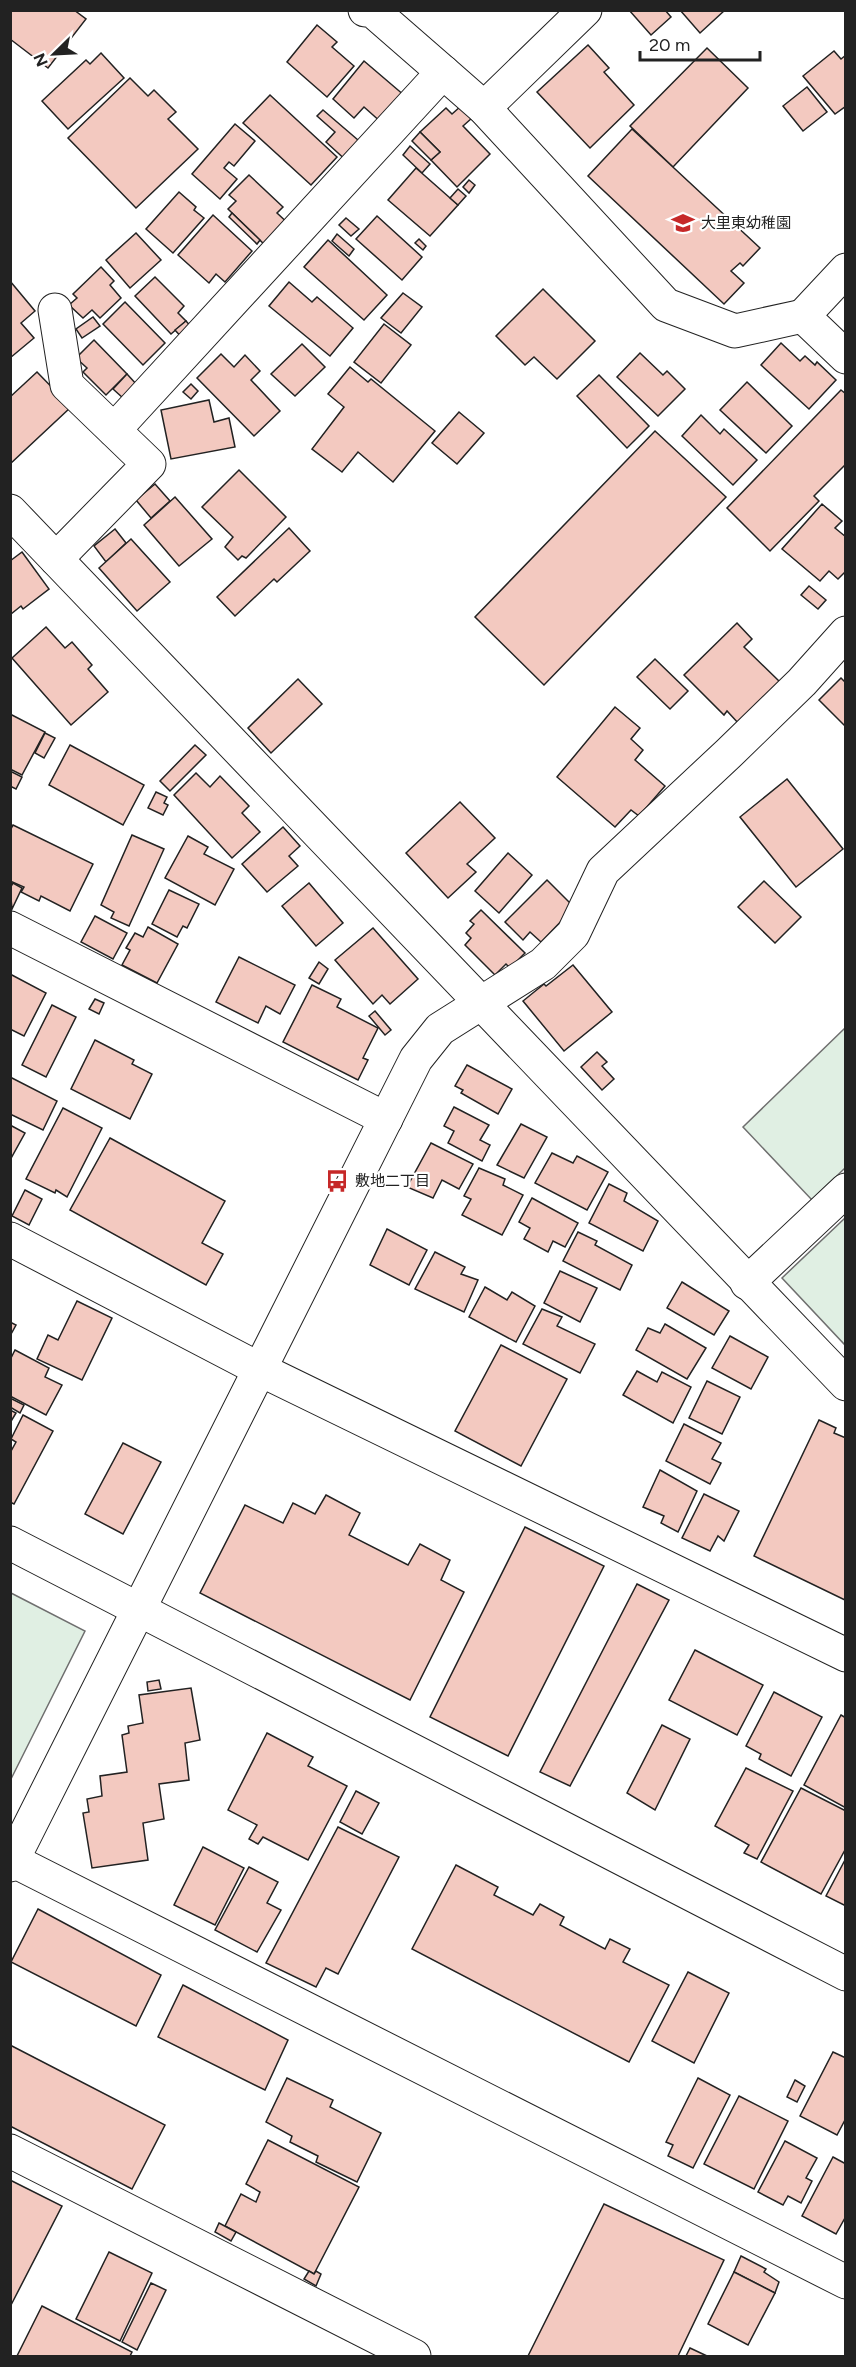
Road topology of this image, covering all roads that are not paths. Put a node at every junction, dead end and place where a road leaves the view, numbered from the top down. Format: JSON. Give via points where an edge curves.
{"nodes":[{"id":1,"x":364,"y":10,"type":"edge"},
{"id":2,"x":585,"y":10,"type":"edge"},
{"id":3,"x":443,"y":72,"type":"junction"},
{"id":4,"x":484,"y":108,"type":"junction"},
{"id":5,"x":846,"y":270,"type":"edge"},
{"id":6,"x":55,"y":310,"type":"dead end"},
{"id":7,"x":803,"y":316,"type":"junction"},
{"id":8,"x":846,"y":357,"type":"edge"},
{"id":9,"x":114,"y":430,"type":"junction"},
{"id":10,"x":10,"y":511,"type":"edge"},
{"id":11,"x":56,"y":559,"type":"junction"},
{"id":12,"x":846,"y":633,"type":"edge"},
{"id":13,"x":10,"y":928,"type":"edge"},
{"id":14,"x":481,"y":1002,"type":"junction"},
{"id":15,"x":386,"y":1119,"type":"junction"},
{"id":16,"x":846,"y":1190,"type":"edge"},
{"id":17,"x":10,"y":1239,"type":"edge"},
{"id":18,"x":747,"y":1283,"type":"junction"},
{"id":19,"x":261,"y":1370,"type":"junction"},
{"id":20,"x":846,"y":1384,"type":"edge"},
{"id":21,"x":10,"y":1543,"type":"edge"},
{"id":22,"x":140,"y":1609,"type":"junction"},
{"id":23,"x":846,"y":1655,"type":"edge"},
{"id":24,"x":11,"y":1862,"type":"edge"},
{"id":25,"x":846,"y":1974,"type":"edge"},
{"id":26,"x":10,"y":2151,"type":"edge"},
{"id":27,"x":846,"y":2282,"type":"edge"},
{"id":28,"x":414,"y":2356,"type":"edge"}],
"edges":[{"from":1,"to":3,"type":"street","via":[[373,11]]},
{"from":2,"to":4,"type":"street"},
{"from":3,"to":4,"type":"street"},
{"from":3,"to":9,"type":"street"},
{"from":4,"to":7,"type":"street","via":[[666,305],[735,331]]},
{"from":5,"to":7,"type":"street"},
{"from":6,"to":9,"type":"street","via":[[67,385]]},
{"from":7,"to":8,"type":"street"},
{"from":9,"to":11,"type":"street","via":[[149,464]]},
{"from":10,"to":11,"type":"street"},
{"from":11,"to":14,"type":"street"},
{"from":12,"to":14,"type":"street","via":[[802,682],[603,871],[573,934],[543,964]]},
{"from":13,"to":15,"type":"street"},
{"from":14,"to":15,"type":"street","via":[[440,1029],[422,1051]]},
{"from":14,"to":18,"type":"street"},
{"from":15,"to":19,"type":"street"},
{"from":16,"to":18,"type":"street"},
{"from":17,"to":19,"type":"street"},
{"from":18,"to":20,"type":"street"},
{"from":19,"to":22,"type":"street"},
{"from":19,"to":23,"type":"street"},
{"from":21,"to":22,"type":"street"},
{"from":22,"to":24,"type":"street"},
{"from":22,"to":25,"type":"street"},
{"from":24,"to":27,"type":"street"},
{"from":26,"to":28,"type":"street"}]}
